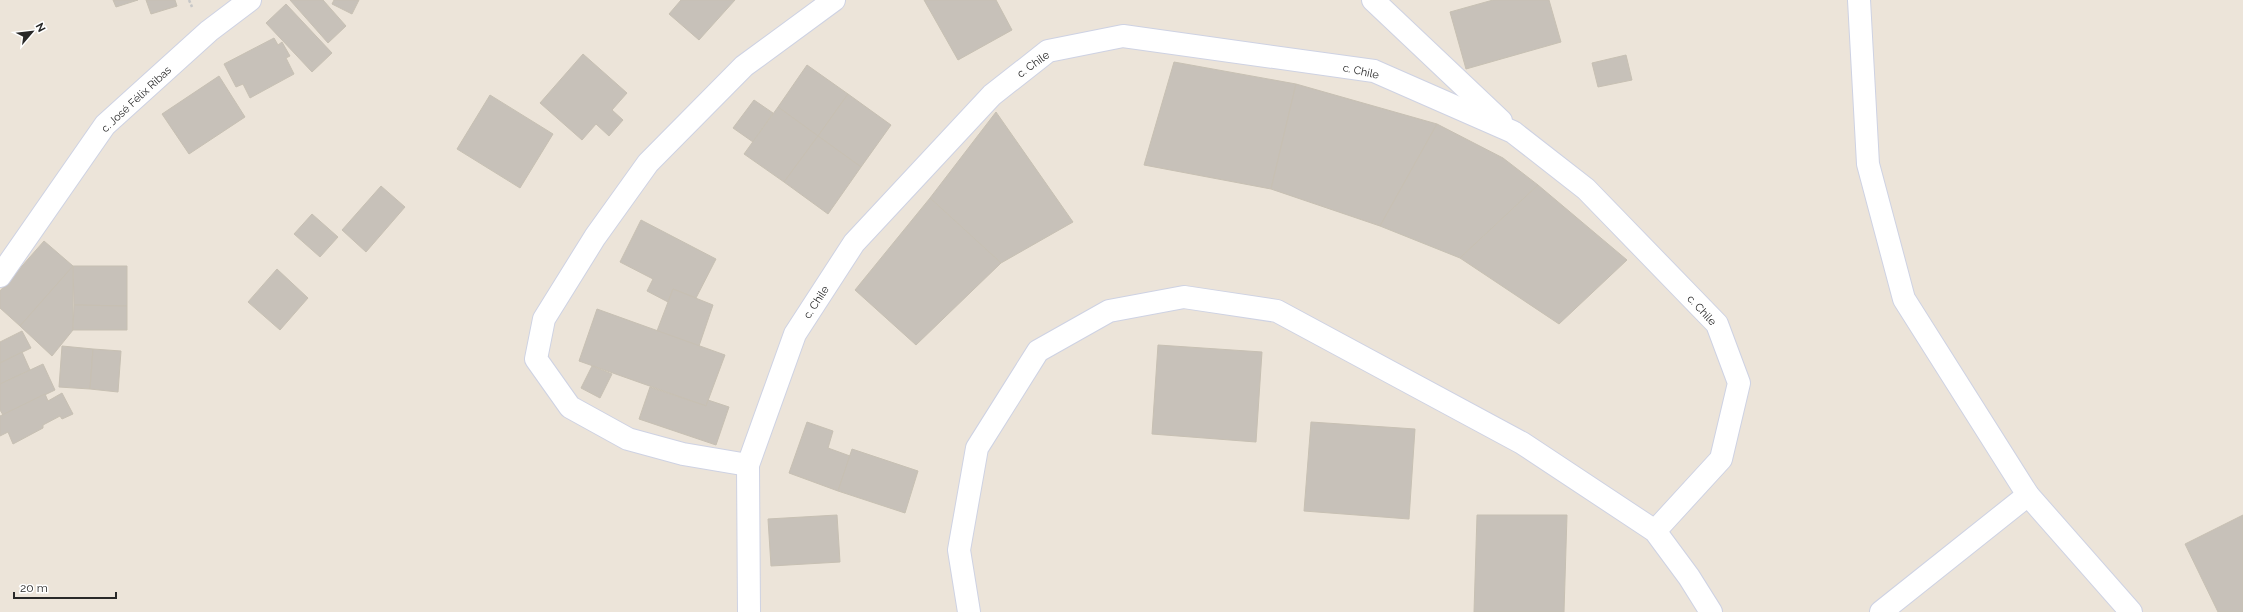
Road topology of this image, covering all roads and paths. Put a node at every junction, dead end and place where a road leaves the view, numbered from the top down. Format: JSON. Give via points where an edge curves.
{"nodes":[{"id":1,"x":250,"y":0,"type":"edge"},
{"id":2,"x":834,"y":0,"type":"edge"},
{"id":3,"x":1372,"y":0,"type":"edge"},
{"id":4,"x":1858,"y":0,"type":"edge"},
{"id":5,"x":1513,"y":132,"type":"junction"},
{"id":6,"x":0,"y":276,"type":"edge"},
{"id":7,"x":748,"y":465,"type":"junction"},
{"id":8,"x":2028,"y":496,"type":"junction"},
{"id":9,"x":1655,"y":531,"type":"junction"},
{"id":10,"x":749,"y":612,"type":"edge"},
{"id":11,"x":969,"y":612,"type":"edge"},
{"id":12,"x":1711,"y":612,"type":"edge"},
{"id":13,"x":1880,"y":612,"type":"edge"},
{"id":14,"x":2131,"y":612,"type":"edge"}],
"edges":[{"from":1,"to":6,"type":"street","name":"c. José Félix Ribas","via":[[209,32],[105,125]]},
{"from":2,"to":7,"type":"street","via":[[744,66],[648,163],[595,236],[544,319],[536,359],[570,407],[628,439],[683,454]]},
{"from":3,"to":5,"type":"street","name":"c. Chile"},
{"from":4,"to":8,"type":"street","via":[[1868,164],[1904,298]]},
{"from":5,"to":7,"type":"street","name":"c. Chile","via":[[1374,72],[1123,36],[1048,52],[992,95],[854,243],[795,334]]},
{"from":5,"to":9,"type":"street","name":"c. Chile","via":[[1586,189],[1716,324],[1739,383],[1721,459]]},
{"from":7,"to":10,"type":"street","name":"c. Chile"},
{"from":8,"to":13,"type":"street"},
{"from":8,"to":14,"type":"street"},
{"from":9,"to":11,"type":"street","via":[[1522,442],[1277,311],[1184,297],[1109,311],[1038,352],[977,448],[959,550]]},
{"from":9,"to":12,"type":"street"}]}
